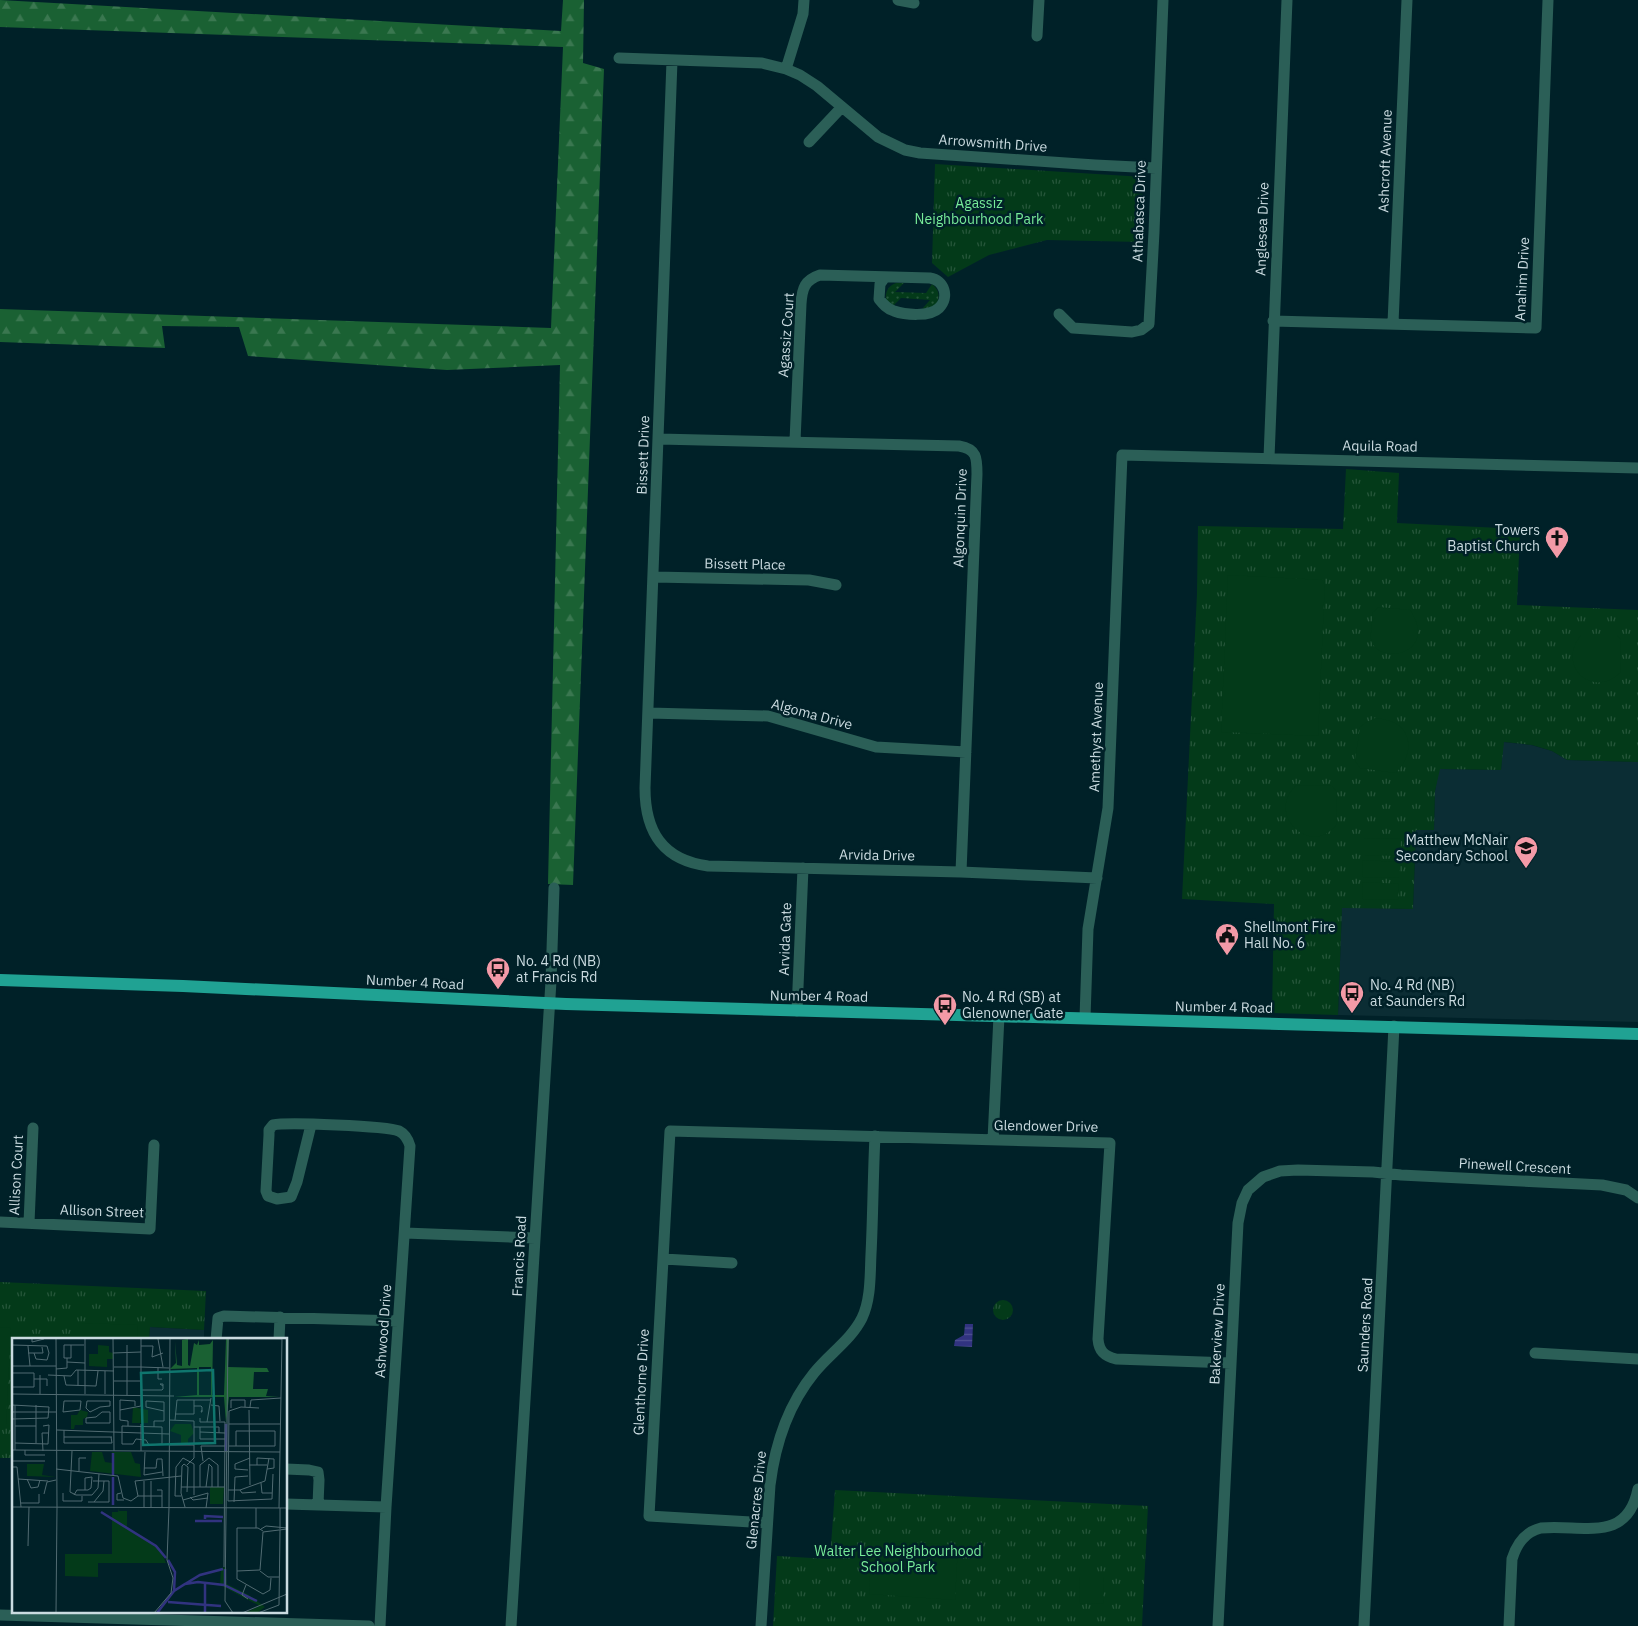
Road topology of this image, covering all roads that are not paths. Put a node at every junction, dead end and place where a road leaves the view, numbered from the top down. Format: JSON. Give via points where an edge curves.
{"nodes":[{"id":1,"x":804,"y":0,"type":"edge"},
{"id":2,"x":898,"y":0,"type":"edge"},
{"id":3,"x":1039,"y":0,"type":"edge"},
{"id":4,"x":1163,"y":0,"type":"edge"},
{"id":5,"x":1287,"y":0,"type":"edge"},
{"id":6,"x":1407,"y":0,"type":"edge"},
{"id":7,"x":1548,"y":0,"type":"edge"},
{"id":8,"x":914,"y":4,"type":"dead end"},
{"id":9,"x":1037,"y":36,"type":"dead end"},
{"id":10,"x":619,"y":58,"type":"dead end"},
{"id":11,"x":672,"y":61,"type":"junction"},
{"id":12,"x":786,"y":69,"type":"junction"},
{"id":13,"x":841,"y":108,"type":"junction"},
{"id":14,"x":809,"y":142,"type":"dead end"},
{"id":15,"x":1156,"y":168,"type":"junction"},
{"id":16,"x":885,"y":277,"type":"junction"},
{"id":17,"x":1059,"y":314,"type":"dead end"},
{"id":18,"x":1273,"y":321,"type":"junction"},
{"id":19,"x":1393,"y":323,"type":"junction"},
{"id":20,"x":659,"y":439,"type":"junction"},
{"id":21,"x":795,"y":441,"type":"junction"},
{"id":22,"x":1122,"y":455,"type":"joint"},
{"id":23,"x":1269,"y":458,"type":"junction"},
{"id":24,"x":1638,"y":468,"type":"edge"},
{"id":25,"x":654,"y":577,"type":"junction"},
{"id":26,"x":836,"y":585,"type":"dead end"},
{"id":27,"x":649,"y":712,"type":"junction"},
{"id":28,"x":966,"y":752,"type":"junction"},
{"id":29,"x":663,"y":846,"type":"joint"},
{"id":30,"x":803,"y":868,"type":"junction"},
{"id":31,"x":961,"y":872,"type":"junction"},
{"id":32,"x":1097,"y":878,"type":"junction"},
{"id":33,"x":554,"y":888,"type":"dead end"},
{"id":34,"x":0,"y":980,"type":"edge"},
{"id":35,"x":549,"y":1003,"type":"junction"},
{"id":36,"x":797,"y":1011,"type":"junction"},
{"id":37,"x":999,"y":1016,"type":"junction"},
{"id":38,"x":1085,"y":1018,"type":"junction"},
{"id":39,"x":1394,"y":1026,"type":"junction"},
{"id":40,"x":1638,"y":1034,"type":"edge"},
{"id":41,"x":311,"y":1125,"type":"junction"},
{"id":42,"x":33,"y":1128,"type":"dead end"},
{"id":43,"x":670,"y":1131,"type":"joint"},
{"id":44,"x":875,"y":1136,"type":"junction"},
{"id":45,"x":993,"y":1140,"type":"junction"},
{"id":46,"x":154,"y":1144,"type":"dead end"},
{"id":47,"x":1387,"y":1174,"type":"junction"},
{"id":48,"x":1638,"y":1198,"type":"edge"},
{"id":49,"x":0,"y":1222,"type":"edge"},
{"id":50,"x":29,"y":1223,"type":"junction"},
{"id":51,"x":405,"y":1233,"type":"junction"},
{"id":52,"x":535,"y":1238,"type":"junction"},
{"id":53,"x":664,"y":1259,"type":"junction"},
{"id":54,"x":732,"y":1263,"type":"dead end"},
{"id":55,"x":280,"y":1316,"type":"junction"},
{"id":56,"x":398,"y":1321,"type":"junction"},
{"id":57,"x":216,"y":1338,"type":"edge"},
{"id":58,"x":280,"y":1338,"type":"edge"},
{"id":59,"x":1535,"y":1353,"type":"dead end"},
{"id":60,"x":1638,"y":1359,"type":"edge"},
{"id":61,"x":1231,"y":1363,"type":"junction"},
{"id":62,"x":288,"y":1469,"type":"edge"},
{"id":63,"x":1638,"y":1489,"type":"edge"},
{"id":64,"x":288,"y":1504,"type":"edge"},
{"id":65,"x":318,"y":1505,"type":"junction"},
{"id":66,"x":386,"y":1507,"type":"junction"},
{"id":67,"x":767,"y":1523,"type":"junction"},
{"id":68,"x":0,"y":1615,"type":"edge"},
{"id":69,"x":177,"y":1623,"type":"edge"},
{"id":70,"x":369,"y":1626,"type":"edge"},
{"id":71,"x":380,"y":1626,"type":"edge"},
{"id":72,"x":511,"y":1626,"type":"edge"},
{"id":73,"x":761,"y":1626,"type":"edge"},
{"id":74,"x":1218,"y":1626,"type":"edge"},
{"id":75,"x":1364,"y":1626,"type":"edge"},
{"id":76,"x":1509,"y":1626,"type":"edge"}],
"edges":[{"from":1,"to":12,"type":"street"},
{"from":2,"to":8,"type":"street"},
{"from":3,"to":9,"type":"street"},
{"from":4,"to":15,"type":"street","name":"Athabasca Drive"},
{"from":5,"to":18,"type":"street","name":"Anglesea Drive"},
{"from":6,"to":19,"type":"street","name":"Ashcroft Avenue"},
{"from":7,"to":19,"type":"street","name":"Anahim Drive","via":[[1536,328]]},
{"from":10,"to":11,"type":"street","name":"Arrowsmith Drive"},
{"from":11,"to":12,"type":"street","name":"Arrowsmith Drive","via":[[762,63]]},
{"from":11,"to":20,"type":"street","name":"Bissett Drive"},
{"from":12,"to":13,"type":"street","name":"Arrowsmith Drive","via":[[817,86]]},
{"from":13,"to":14,"type":"street"},
{"from":13,"to":15,"type":"street","name":"Arrowsmith Drive","via":[[878,137],[905,150],[920,153]]},
{"from":15,"to":17,"type":"street","name":"Athabasca Drive","via":[[1149,324],[1132,332],[1073,328]]},
{"from":16,"to":16,"type":"street","name":"Agassiz Court","via":[[880,284],[879,299],[894,311],[925,313],[938,309],[943,302],[944,290],[933,279]]},
{"from":16,"to":21,"type":"street","name":"Agassiz Court","via":[[820,275],[808,280],[804,287]]},
{"from":18,"to":19,"type":"street","name":"Anahim Drive"},
{"from":18,"to":23,"type":"street","name":"Anglesea Drive"},
{"from":20,"to":21,"type":"street","name":"Algonquin Drive"},
{"from":20,"to":25,"type":"street","name":"Bissett Drive"},
{"from":21,"to":28,"type":"street","name":"Algonquin Drive","via":[[960,446],[975,454],[977,474]]},
{"from":22,"to":23,"type":"street","name":"Aquila Road"},
{"from":22,"to":32,"type":"street","name":"Amethyst Avenue","via":[[1108,808]]},
{"from":23,"to":24,"type":"street","name":"Aquila Road"},
{"from":25,"to":26,"type":"street","name":"Bissett Place","via":[[809,580]]},
{"from":25,"to":27,"type":"street","name":"Bissett Drive"},
{"from":27,"to":28,"type":"street","name":"Algoma Drive","via":[[768,716],[876,747]]},
{"from":27,"to":29,"type":"street","name":"Bissett Drive","via":[[645,805],[652,828]]},
{"from":28,"to":31,"type":"street","name":"Algonquin Drive"},
{"from":29,"to":30,"type":"street","name":"Arvida Drive","via":[[694,864]]},
{"from":30,"to":31,"type":"street","name":"Arvida Drive"},
{"from":30,"to":36,"type":"street","name":"Arvida Gate"},
{"from":31,"to":32,"type":"street","name":"Arvida Drive"},
{"from":32,"to":38,"type":"street","name":"Amethyst Avenue","via":[[1088,929]]},
{"from":33,"to":35,"type":"street","name":"Francis Road"},
{"from":34,"to":35,"type":"main road","name":"Number 4 Road"},
{"from":35,"to":36,"type":"main road","name":"Number 4 Road"},
{"from":35,"to":52,"type":"street","name":"Francis Road"},
{"from":36,"to":37,"type":"main road","name":"Number 4 Road"},
{"from":37,"to":38,"type":"main road","name":"Number 4 Road"},
{"from":37,"to":45,"type":"street"},
{"from":38,"to":39,"type":"main road","name":"Number 4 Road"},
{"from":39,"to":40,"type":"main road","name":"Number 4 Road"},
{"from":39,"to":47,"type":"street","name":"Saunders Road"},
{"from":41,"to":41,"type":"street","name":"Ashwood Drive","via":[[276,1124],[271,1127],[266,1184],[268,1196],[277,1199],[291,1197]]},
{"from":41,"to":51,"type":"street","name":"Ashwood Drive","via":[[389,1128],[404,1135],[410,1146]]},
{"from":42,"to":50,"type":"street","name":"Allison Court"},
{"from":43,"to":44,"type":"street","name":"Glendower Drive"},
{"from":43,"to":53,"type":"street","name":"Glenthorne Drive"},
{"from":44,"to":45,"type":"street","name":"Glendower Drive"},
{"from":44,"to":67,"type":"street","name":"Glenacres Drive","via":[[867,1303],[855,1330],[814,1373],[786,1420],[772,1465]]},
{"from":45,"to":61,"type":"street","name":"Glendower Drive","via":[[1110,1143],[1098,1339],[1104,1354],[1116,1359]]},
{"from":46,"to":50,"type":"street","name":"Allison Street","via":[[150,1229]]},
{"from":47,"to":48,"type":"street","name":"Pinewell Crescent","via":[[1602,1185],[1626,1190]]},
{"from":47,"to":61,"type":"street","name":"Bakerview Drive","via":[[1288,1170],[1263,1177],[1248,1190],[1238,1223]]},
{"from":47,"to":75,"type":"street","name":"Saunders Road"},
{"from":49,"to":50,"type":"street","name":"Allison Street"},
{"from":51,"to":52,"type":"street"},
{"from":51,"to":56,"type":"street","name":"Ashwood Drive"},
{"from":52,"to":72,"type":"street","name":"Francis Road"},
{"from":53,"to":54,"type":"street"},
{"from":53,"to":67,"type":"street","name":"Glenthorne Drive","via":[[648,1516]]},
{"from":55,"to":56,"type":"street"},
{"from":55,"to":57,"type":"street","via":[[221,1317],[217,1321]]},
{"from":55,"to":58,"type":"street"},
{"from":56,"to":66,"type":"street","name":"Ashwood Drive"},
{"from":59,"to":60,"type":"street"},
{"from":61,"to":74,"type":"street","name":"Bakerview Drive"},
{"from":62,"to":65,"type":"street","via":[[318,1472]]},
{"from":63,"to":76,"type":"street","via":[[1631,1509],[1611,1527],[1541,1528],[1523,1537],[1512,1559]]},
{"from":64,"to":65,"type":"street"},
{"from":65,"to":66,"type":"street"},
{"from":66,"to":71,"type":"street","name":"Ashwood Drive"},
{"from":67,"to":73,"type":"street","name":"Glenacres Drive"},
{"from":68,"to":69,"type":"street"},
{"from":69,"to":70,"type":"street"}]}
